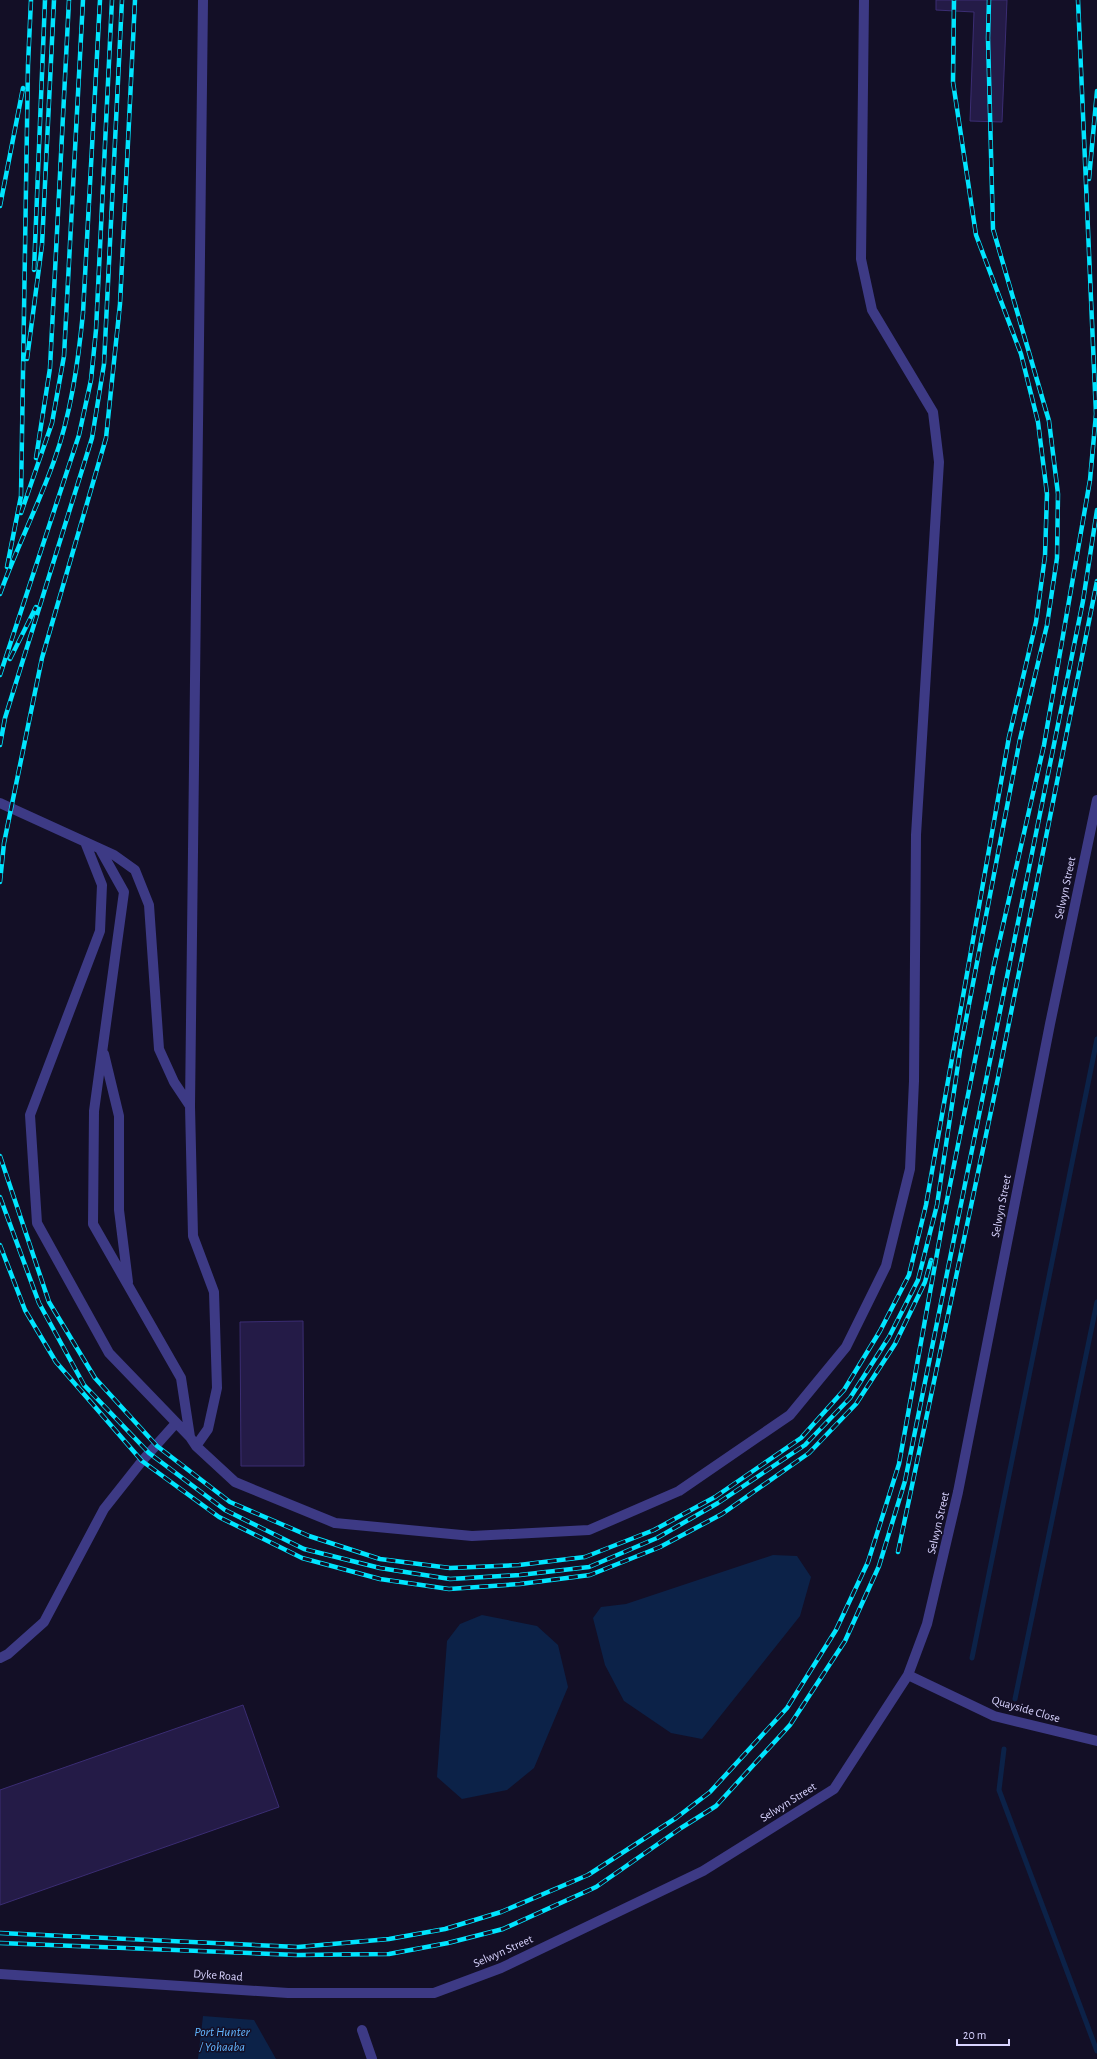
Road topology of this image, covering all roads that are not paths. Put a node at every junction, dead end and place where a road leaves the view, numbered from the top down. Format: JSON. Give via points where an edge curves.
{"nodes":[{"id":1,"x":204,"y":0,"type":"edge"},
{"id":2,"x":864,"y":0,"type":"edge"},
{"id":3,"x":1097,"y":800,"type":"edge"},
{"id":4,"x":0,"y":803,"type":"edge"},
{"id":5,"x":85,"y":842,"type":"junction"},
{"id":6,"x":100,"y":849,"type":"junction"},
{"id":7,"x":103,"y":1048,"type":"junction"},
{"id":8,"x":190,"y":1106,"type":"junction"},
{"id":9,"x":129,"y":1287,"type":"junction"},
{"id":10,"x":176,"y":1423,"type":"junction"},
{"id":11,"x":190,"y":1437,"type":"junction"},
{"id":12,"x":196,"y":1446,"type":"junction"},
{"id":13,"x":0,"y":1658,"type":"edge"},
{"id":14,"x":908,"y":1675,"type":"junction"},
{"id":15,"x":1097,"y":1741,"type":"edge"},
{"id":16,"x":0,"y":1974,"type":"edge"},
{"id":17,"x":434,"y":1993,"type":"joint"},
{"id":18,"x":362,"y":2030,"type":"dead end"},
{"id":19,"x":372,"y":2059,"type":"edge"}],
"edges":[{"from":1,"to":8,"type":"street"},
{"from":2,"to":12,"type":"street","via":[[861,259],[872,310],[933,412],[939,462],[916,835],[914,1082],[910,1169],[886,1266],[846,1347],[790,1415],[680,1491],[589,1530],[472,1536],[335,1523],[234,1482]]},
{"from":3,"to":14,"type":"street","name":"Selwyn Street","via":[[958,1492],[927,1624]]},
{"from":4,"to":5,"type":"street"},
{"from":5,"to":6,"type":"street"},
{"from":5,"to":10,"type":"street","via":[[102,885],[100,931],[30,1115],[37,1223],[109,1353]]},
{"from":6,"to":7,"type":"street","via":[[124,892]]},
{"from":6,"to":8,"type":"street","via":[[136,870],[149,905],[159,1049],[174,1082]]},
{"from":7,"to":9,"type":"street","via":[[119,1116],[119,1210]]},
{"from":7,"to":9,"type":"street","via":[[94,1111],[93,1224]]},
{"from":8,"to":12,"type":"street","via":[[193,1236],[214,1292],[217,1388],[208,1429]]},
{"from":9,"to":11,"type":"street","via":[[181,1378]]},
{"from":10,"to":11,"type":"street"},
{"from":10,"to":13,"type":"street","via":[[104,1509],[44,1622]]},
{"from":11,"to":12,"type":"street"},
{"from":14,"to":15,"type":"street","name":"Quayside Close","via":[[994,1716]]},
{"from":14,"to":17,"type":"street","name":"Selwyn Street","via":[[834,1789],[704,1871],[500,1968]]},
{"from":16,"to":17,"type":"street","name":"Dyke Road","via":[[288,1993]]},
{"from":18,"to":19,"type":"street"}]}
